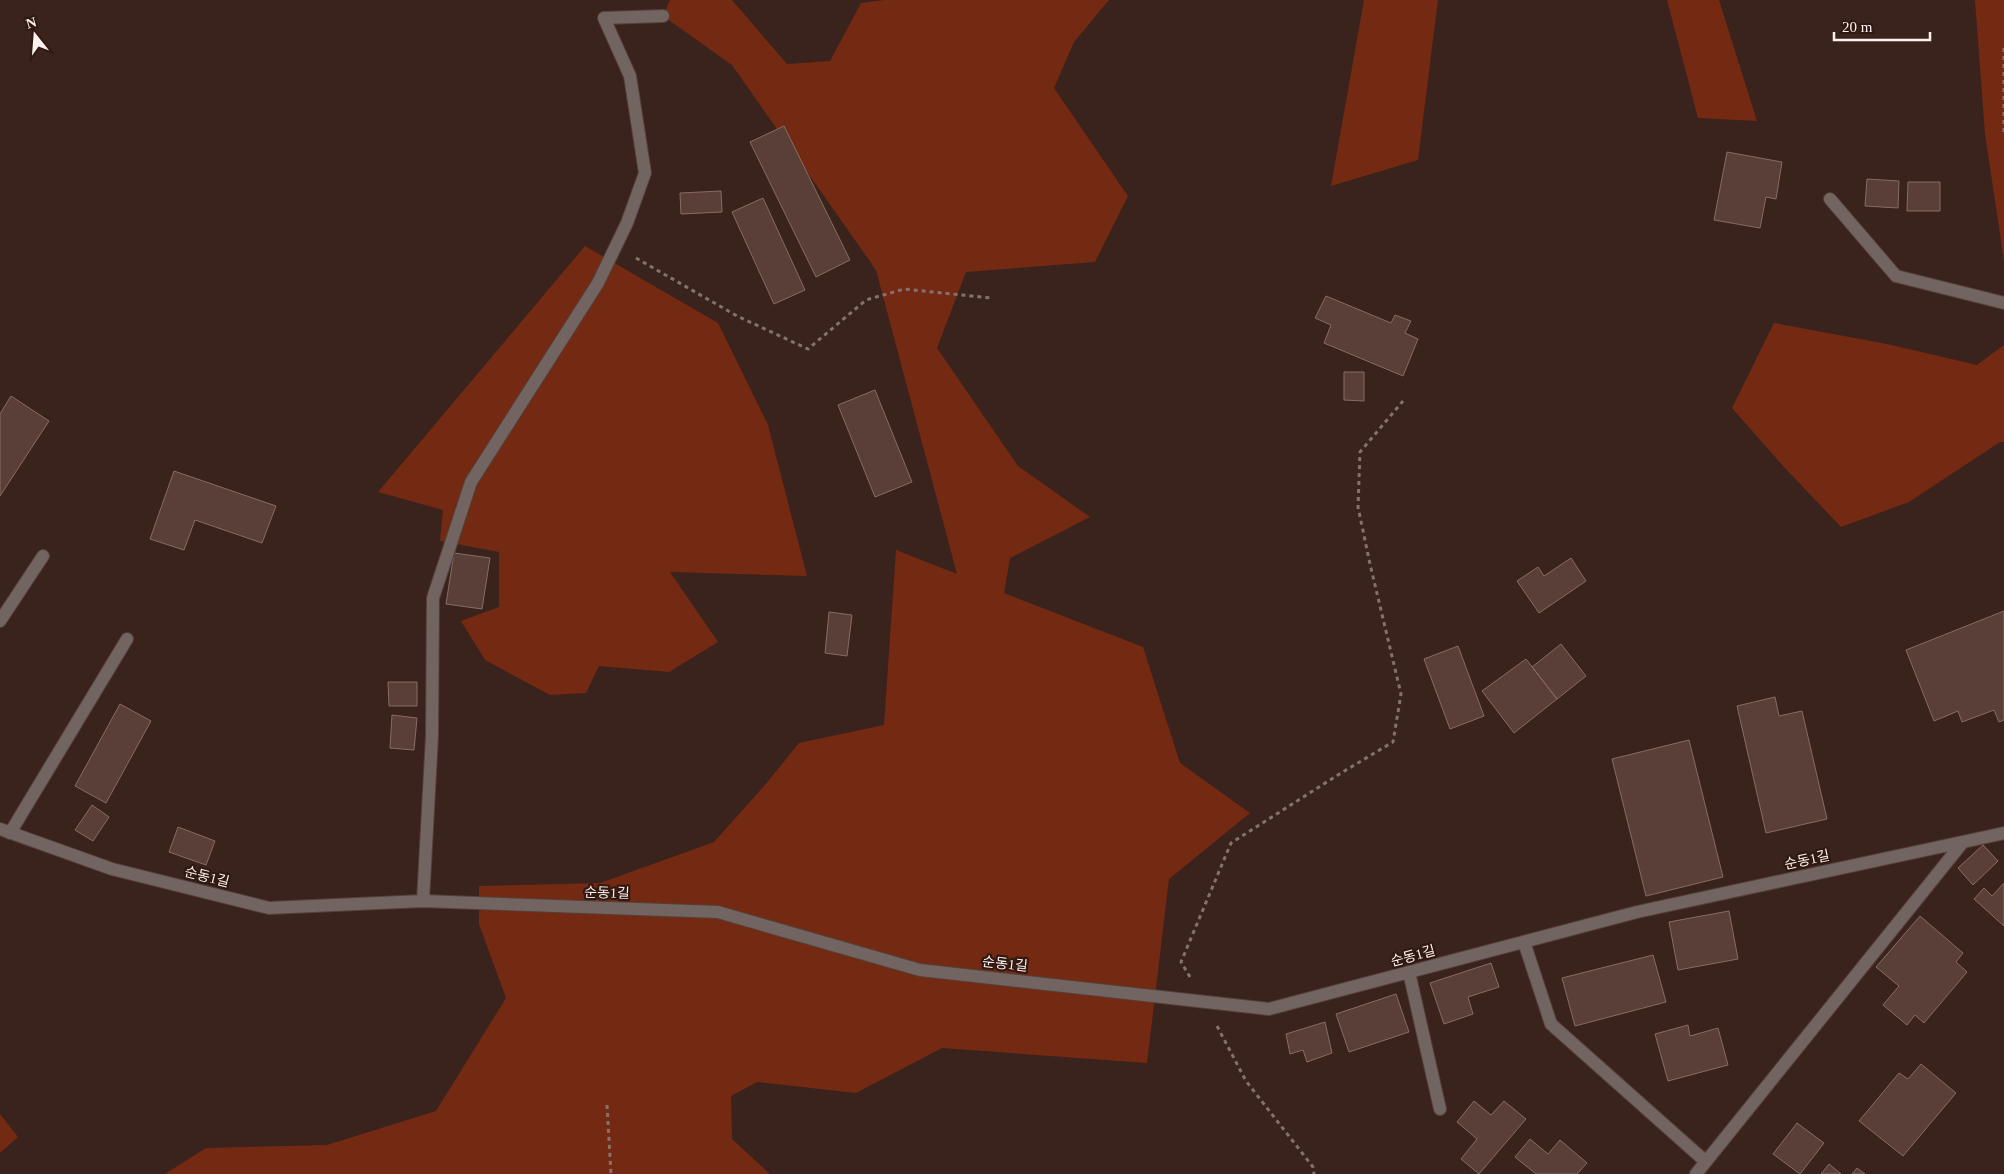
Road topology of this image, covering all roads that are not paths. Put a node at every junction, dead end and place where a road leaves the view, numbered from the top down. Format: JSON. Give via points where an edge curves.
{"nodes":[{"id":1,"x":663,"y":16,"type":"dead end"},
{"id":2,"x":1830,"y":199,"type":"dead end"},
{"id":3,"x":2004,"y":303,"type":"edge"},
{"id":4,"x":43,"y":556,"type":"dead end"},
{"id":5,"x":0,"y":621,"type":"edge"},
{"id":6,"x":128,"y":639,"type":"dead end"},
{"id":7,"x":5,"y":831,"type":"edge"},
{"id":8,"x":2004,"y":833,"type":"edge"},
{"id":9,"x":1963,"y":842,"type":"junction"},
{"id":10,"x":424,"y":900,"type":"junction"},
{"id":11,"x":1524,"y":942,"type":"junction"},
{"id":12,"x":1410,"y":972,"type":"junction"},
{"id":13,"x":1440,"y":1109,"type":"dead end"},
{"id":14,"x":1705,"y":1161,"type":"junction"},
{"id":15,"x":1696,"y":1174,"type":"edge"}],
"edges":[{"from":1,"to":10,"type":"street","via":[[604,18],[630,76],[645,173],[627,223],[598,283],[470,482],[433,598],[432,736]]},
{"from":2,"to":3,"type":"street","via":[[1896,276]]},
{"from":4,"to":5,"type":"street"},
{"from":6,"to":7,"type":"street"},
{"from":7,"to":10,"type":"street","name":"순동1길","via":[[112,869],[269,908]]},
{"from":8,"to":9,"type":"street","name":"순동1길"},
{"from":9,"to":11,"type":"street","name":"순동1길","via":[[1637,912]]},
{"from":9,"to":14,"type":"street"},
{"from":10,"to":12,"type":"street","name":"순동1길","via":[[718,912],[920,970],[1269,1009]]},
{"from":11,"to":12,"type":"street","name":"순동1길"},
{"from":11,"to":14,"type":"street","via":[[1551,1024]]},
{"from":12,"to":13,"type":"street"},
{"from":14,"to":15,"type":"street"}]}
